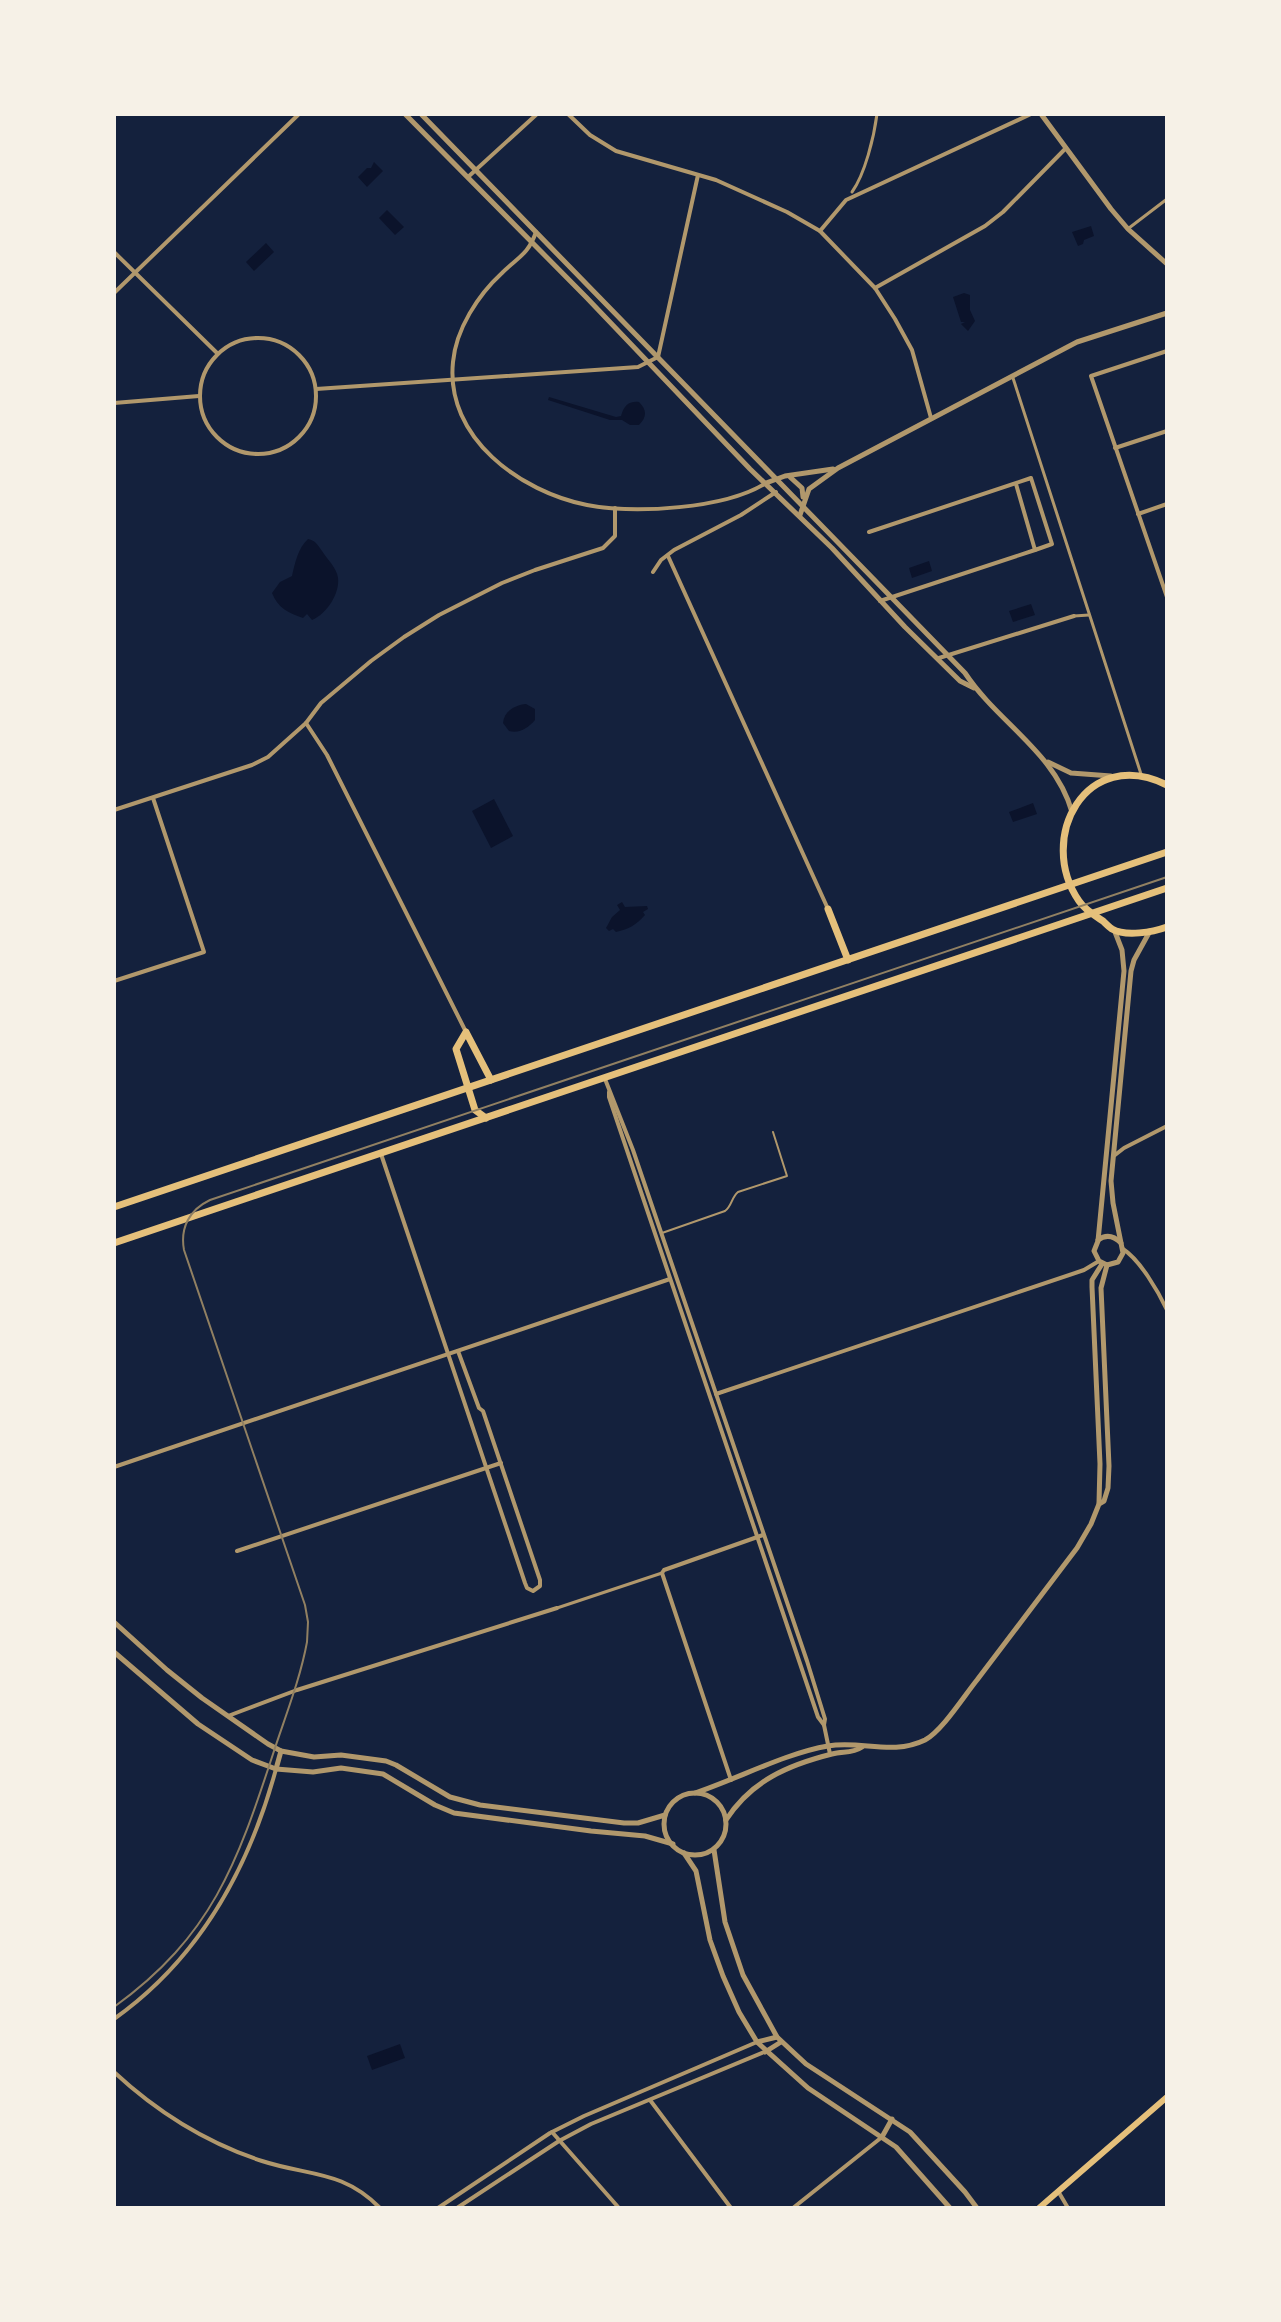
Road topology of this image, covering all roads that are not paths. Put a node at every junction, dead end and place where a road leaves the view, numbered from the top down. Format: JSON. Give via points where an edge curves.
{"nodes":[{"id":1,"x":299,"y":114,"type":"edge"},
{"id":2,"x":405,"y":114,"type":"edge"},
{"id":3,"x":421,"y":114,"type":"edge"},
{"id":4,"x":537,"y":114,"type":"edge"},
{"id":5,"x":568,"y":114,"type":"edge"},
{"id":6,"x":877,"y":114,"type":"edge"},
{"id":7,"x":1031,"y":114,"type":"edge"},
{"id":8,"x":1041,"y":114,"type":"edge"},
{"id":9,"x":1066,"y":148,"type":"junction"},
{"id":10,"x":476,"y":170,"type":"junction"},
{"id":11,"x":698,"y":175,"type":"junction"},
{"id":12,"x":468,"y":177,"type":"junction"},
{"id":13,"x":852,"y":192,"type":"dead end"},
{"id":14,"x":1167,"y":199,"type":"edge"},
{"id":15,"x":1128,"y":229,"type":"junction"},
{"id":16,"x":820,"y":231,"type":"junction"},
{"id":17,"x":536,"y":232,"type":"junction"},
{"id":18,"x":532,"y":243,"type":"junction"},
{"id":19,"x":114,"y":252,"type":"edge"},
{"id":20,"x":1167,"y":264,"type":"edge"},
{"id":21,"x":135,"y":273,"type":"junction"},
{"id":22,"x":875,"y":288,"type":"junction"},
{"id":23,"x":114,"y":293,"type":"edge"},
{"id":24,"x":1167,"y":313,"type":"edge"},
{"id":25,"x":1167,"y":351,"type":"edge"},
{"id":26,"x":217,"y":353,"type":"junction"},
{"id":27,"x":658,"y":357,"type":"junction"},
{"id":28,"x":647,"y":362,"type":"junction"},
{"id":29,"x":1012,"y":375,"type":"junction"},
{"id":30,"x":452,"y":380,"type":"junction"},
{"id":31,"x":316,"y":389,"type":"junction"},
{"id":32,"x":199,"y":396,"type":"junction"},
{"id":33,"x":114,"y":403,"type":"edge"},
{"id":34,"x":931,"y":418,"type":"junction"},
{"id":35,"x":1167,"y":431,"type":"edge"},
{"id":36,"x":1115,"y":448,"type":"junction"},
{"id":37,"x":838,"y":468,"type":"junction"},
{"id":38,"x":785,"y":476,"type":"junction"},
{"id":39,"x":776,"y":478,"type":"junction"},
{"id":40,"x":766,"y":483,"type":"junction"},
{"id":41,"x":1016,"y":484,"type":"junction"},
{"id":42,"x":776,"y":492,"type":"junction"},
{"id":43,"x":1167,"y":504,"type":"edge"},
{"id":44,"x":803,"y":506,"type":"junction"},
{"id":45,"x":615,"y":508,"type":"junction"},
{"id":46,"x":1138,"y":514,"type":"junction"},
{"id":47,"x":800,"y":515,"type":"junction"},
{"id":48,"x":869,"y":532,"type":"dead end"},
{"id":49,"x":1035,"y":550,"type":"junction"},
{"id":50,"x":668,"y":556,"type":"junction"},
{"id":51,"x":653,"y":572,"type":"dead end"},
{"id":52,"x":1165,"y":584,"type":"edge"},
{"id":53,"x":891,"y":596,"type":"junction"},
{"id":54,"x":1167,"y":597,"type":"edge"},
{"id":55,"x":880,"y":601,"type":"junction"},
{"id":56,"x":1089,"y":615,"type":"junction"},
{"id":57,"x":1074,"y":616,"type":"joint"},
{"id":58,"x":949,"y":656,"type":"junction"},
{"id":59,"x":938,"y":658,"type":"junction"},
{"id":60,"x":975,"y":688,"type":"junction"},
{"id":61,"x":306,"y":723,"type":"junction"},
{"id":62,"x":1047,"y":762,"type":"junction"},
{"id":63,"x":1118,"y":776,"type":"junction"},
{"id":64,"x":1142,"y":777,"type":"junction"},
{"id":65,"x":1167,"y":785,"type":"edge"},
{"id":66,"x":153,"y":798,"type":"junction"},
{"id":67,"x":114,"y":810,"type":"edge"},
{"id":68,"x":1072,"y":812,"type":"junction"},
{"id":69,"x":1167,"y":852,"type":"edge"},
{"id":70,"x":1070,"y":885,"type":"junction"},
{"id":71,"x":1167,"y":888,"type":"edge"},
{"id":72,"x":828,"y":909,"type":"joint"},
{"id":73,"x":1090,"y":913,"type":"junction"},
{"id":74,"x":1167,"y":927,"type":"edge"},
{"id":75,"x":1115,"y":931,"type":"junction"},
{"id":76,"x":1150,"y":931,"type":"junction"},
{"id":77,"x":848,"y":960,"type":"junction"},
{"id":78,"x":114,"y":981,"type":"edge"},
{"id":79,"x":466,"y":1032,"type":"junction"},
{"id":80,"x":605,"y":1077,"type":"junction"},
{"id":81,"x":491,"y":1080,"type":"junction"},
{"id":82,"x":468,"y":1088,"type":"junction"},
{"id":83,"x":609,"y":1089,"type":"junction"},
{"id":84,"x":486,"y":1118,"type":"junction"},
{"id":85,"x":1167,"y":1126,"type":"edge"},
{"id":86,"x":773,"y":1132,"type":"dead end"},
{"id":87,"x":381,"y":1154,"type":"junction"},
{"id":88,"x":1113,"y":1157,"type":"junction"},
{"id":89,"x":114,"y":1207,"type":"edge"},
{"id":90,"x":661,"y":1234,"type":"junction"},
{"id":91,"x":1098,"y":1241,"type":"junction"},
{"id":92,"x":114,"y":1243,"type":"edge"},
{"id":93,"x":1122,"y":1246,"type":"junction"},
{"id":94,"x":1103,"y":1263,"type":"junction"},
{"id":95,"x":673,"y":1278,"type":"junction"},
{"id":96,"x":1167,"y":1310,"type":"edge"},
{"id":97,"x":458,"y":1351,"type":"junction"},
{"id":98,"x":447,"y":1354,"type":"junction"},
{"id":99,"x":713,"y":1395,"type":"junction"},
{"id":100,"x":479,"y":1408,"type":"junction"},
{"id":101,"x":468,"y":1413,"type":"junction"},
{"id":102,"x":501,"y":1463,"type":"junction"},
{"id":103,"x":114,"y":1467,"type":"edge"},
{"id":104,"x":486,"y":1468,"type":"junction"},
{"id":105,"x":1099,"y":1504,"type":"junction"},
{"id":106,"x":760,"y":1536,"type":"junction"},
{"id":107,"x":237,"y":1551,"type":"dead end"},
{"id":108,"x":662,"y":1573,"type":"junction"},
{"id":109,"x":557,"y":1608,"type":"joint"},
{"id":110,"x":114,"y":1622,"type":"edge"},
{"id":111,"x":114,"y":1652,"type":"edge"},
{"id":112,"x":228,"y":1716,"type":"junction"},
{"id":113,"x":828,"y":1746,"type":"junction"},
{"id":114,"x":862,"y":1747,"type":"junction"},
{"id":115,"x":281,"y":1751,"type":"junction"},
{"id":116,"x":830,"y":1754,"type":"junction"},
{"id":117,"x":276,"y":1769,"type":"junction"},
{"id":118,"x":731,"y":1780,"type":"junction"},
{"id":119,"x":695,"y":1793,"type":"junction"},
{"id":120,"x":665,"y":1815,"type":"junction"},
{"id":121,"x":726,"y":1820,"type":"junction"},
{"id":122,"x":673,"y":1844,"type":"junction"},
{"id":123,"x":714,"y":1850,"type":"junction"},
{"id":124,"x":684,"y":1853,"type":"junction"},
{"id":125,"x":114,"y":2019,"type":"edge"},
{"id":126,"x":779,"y":2040,"type":"junction"},
{"id":127,"x":757,"y":2042,"type":"junction"},
{"id":128,"x":765,"y":2052,"type":"junction"},
{"id":129,"x":114,"y":2072,"type":"edge"},
{"id":130,"x":1167,"y":2097,"type":"edge"},
{"id":131,"x":650,"y":2100,"type":"junction"},
{"id":132,"x":892,"y":2119,"type":"junction"},
{"id":133,"x":552,"y":2132,"type":"junction"},
{"id":134,"x":882,"y":2137,"type":"junction"},
{"id":135,"x":559,"y":2141,"type":"junction"},
{"id":136,"x":1058,"y":2191,"type":"junction"},
{"id":137,"x":380,"y":2208,"type":"edge"},
{"id":138,"x":438,"y":2208,"type":"edge"},
{"id":139,"x":457,"y":2208,"type":"edge"},
{"id":140,"x":619,"y":2208,"type":"edge"},
{"id":141,"x":731,"y":2208,"type":"edge"},
{"id":142,"x":793,"y":2208,"type":"edge"},
{"id":143,"x":950,"y":2208,"type":"edge"},
{"id":144,"x":977,"y":2208,"type":"edge"},
{"id":145,"x":1039,"y":2208,"type":"edge"},
{"id":146,"x":1068,"y":2208,"type":"edge"}],
"edges":[{"from":1,"to":21,"type":"street"},
{"from":2,"to":12,"type":"street"},
{"from":3,"to":10,"type":"street"},
{"from":4,"to":10,"type":"street"},
{"from":5,"to":11,"type":"street","via":[[607,147]]},
{"from":6,"to":13,"type":"street"},
{"from":7,"to":16,"type":"street","via":[[846,200]]},
{"from":8,"to":9,"type":"street"},
{"from":9,"to":15,"type":"street"},
{"from":9,"to":22,"type":"street","via":[[985,226]]},
{"from":10,"to":12,"type":"street"},
{"from":10,"to":17,"type":"street"},
{"from":11,"to":16,"type":"street","via":[[756,197]]},
{"from":11,"to":27,"type":"street"},
{"from":12,"to":18,"type":"street"},
{"from":14,"to":15,"type":"street"},
{"from":15,"to":20,"type":"street"},
{"from":16,"to":22,"type":"street"},
{"from":17,"to":18,"type":"street"},
{"from":17,"to":27,"type":"street"},
{"from":18,"to":28,"type":"street"},
{"from":18,"to":30,"type":"street","via":[[471,312],[455,346]]},
{"from":19,"to":21,"type":"street"},
{"from":21,"to":23,"type":"street"},
{"from":21,"to":26,"type":"street"},
{"from":22,"to":34,"type":"street","via":[[912,350]]},
{"from":24,"to":29,"type":"street","via":[[1077,342]]},
{"from":25,"to":36,"type":"street","via":[[1091,376]]},
{"from":26,"to":31,"type":"street","via":[[246,339],[278,341],[304,360]]},
{"from":26,"to":32,"type":"street","via":[[206,368]]},
{"from":27,"to":28,"type":"street"},
{"from":27,"to":39,"type":"street"},
{"from":28,"to":30,"type":"street","via":[[638,367]]},
{"from":28,"to":40,"type":"street"},
{"from":29,"to":34,"type":"street"},
{"from":29,"to":56,"type":"street"},
{"from":30,"to":31,"type":"street"},
{"from":30,"to":45,"type":"street","via":[[465,423],[499,464],[550,494]]},
{"from":31,"to":32,"type":"street","via":[[312,416],[295,441],[252,454],[223,443],[209,429]]},
{"from":32,"to":33,"type":"street"},
{"from":34,"to":37,"type":"street"},
{"from":35,"to":36,"type":"street"},
{"from":36,"to":46,"type":"street"},
{"from":37,"to":38,"type":"street"},
{"from":37,"to":44,"type":"street","via":[[809,489]]},
{"from":38,"to":39,"type":"street"},
{"from":38,"to":44,"type":"street","via":[[802,488]]},
{"from":39,"to":40,"type":"street"},
{"from":39,"to":44,"type":"street"},
{"from":40,"to":42,"type":"street"},
{"from":40,"to":45,"type":"street","via":[[692,506]]},
{"from":41,"to":48,"type":"street"},
{"from":41,"to":49,"type":"street"},
{"from":41,"to":49,"type":"street","via":[[1031,478],[1052,544]]},
{"from":42,"to":47,"type":"street"},
{"from":42,"to":50,"type":"street"},
{"from":43,"to":46,"type":"street"},
{"from":44,"to":47,"type":"street"},
{"from":44,"to":53,"type":"street"},
{"from":45,"to":61,"type":"street","via":[[615,536],[603,548],[502,583],[439,615],[346,682]]},
{"from":46,"to":52,"type":"street"},
{"from":47,"to":55,"type":"street"},
{"from":49,"to":53,"type":"street"},
{"from":50,"to":51,"type":"street"},
{"from":50,"to":72,"type":"street"},
{"from":52,"to":54,"type":"street"},
{"from":53,"to":55,"type":"street"},
{"from":53,"to":58,"type":"street"},
{"from":55,"to":59,"type":"street"},
{"from":56,"to":57,"type":"street"},
{"from":56,"to":64,"type":"street"},
{"from":57,"to":58,"type":"street"},
{"from":58,"to":59,"type":"street"},
{"from":58,"to":60,"type":"street"},
{"from":59,"to":60,"type":"street","via":[[960,681]]},
{"from":60,"to":62,"type":"street"},
{"from":61,"to":66,"type":"street","via":[[252,765]]},
{"from":61,"to":79,"type":"street"},
{"from":62,"to":63,"type":"street","via":[[1071,773]]},
{"from":62,"to":68,"type":"street","via":[[1064,787]]},
{"from":63,"to":64,"type":"main road"},
{"from":63,"to":68,"type":"main road","via":[[1086,791]]},
{"from":64,"to":65,"type":"main road"},
{"from":66,"to":67,"type":"street"},
{"from":66,"to":78,"type":"street","via":[[204,952]]},
{"from":68,"to":70,"type":"main road","via":[[1064,850]]},
{"from":69,"to":70,"type":"main road"},
{"from":70,"to":73,"type":"main road"},
{"from":70,"to":77,"type":"main road"},
{"from":71,"to":73,"type":"main road"},
{"from":72,"to":77,"type":"main road"},
{"from":73,"to":75,"type":"main road"},
{"from":73,"to":80,"type":"main road"},
{"from":74,"to":76,"type":"main road"},
{"from":75,"to":76,"type":"main road"},
{"from":75,"to":91,"type":"street","via":[[1124,971]]},
{"from":76,"to":88,"type":"street","via":[[1131,971]]},
{"from":77,"to":81,"type":"main road"},
{"from":79,"to":81,"type":"main road"},
{"from":79,"to":82,"type":"main road","via":[[456,1049]]},
{"from":80,"to":83,"type":"street"},
{"from":80,"to":84,"type":"main road"},
{"from":81,"to":82,"type":"main road"},
{"from":82,"to":84,"type":"main road","via":[[475,1110]]},
{"from":82,"to":89,"type":"main road"},
{"from":83,"to":90,"type":"street"},
{"from":83,"to":95,"type":"street"},
{"from":84,"to":87,"type":"main road"},
{"from":85,"to":88,"type":"street"},
{"from":86,"to":90,"type":"lane","via":[[787,1176],[738,1192],[725,1211]]},
{"from":87,"to":92,"type":"main road"},
{"from":87,"to":98,"type":"street"},
{"from":88,"to":93,"type":"street","via":[[1113,1203]]},
{"from":90,"to":95,"type":"street"},
{"from":91,"to":93,"type":"street","via":[[1113,1237]]},
{"from":91,"to":94,"type":"street","via":[[1094,1251]]},
{"from":93,"to":94,"type":"street","via":[[1118,1262]]},
{"from":93,"to":96,"type":"street","via":[[1148,1276]]},
{"from":94,"to":99,"type":"street"},
{"from":94,"to":105,"type":"street","via":[[1092,1280]]},
{"from":94,"to":105,"type":"street","via":[[1109,1466],[1107,1494]]},
{"from":95,"to":97,"type":"street"},
{"from":95,"to":99,"type":"street"},
{"from":97,"to":98,"type":"street"},
{"from":97,"to":100,"type":"street"},
{"from":98,"to":101,"type":"street"},
{"from":98,"to":103,"type":"street"},
{"from":99,"to":106,"type":"street"},
{"from":100,"to":101,"type":"street"},
{"from":100,"to":102,"type":"street"},
{"from":101,"to":104,"type":"street"},
{"from":102,"to":104,"type":"street"},
{"from":102,"to":104,"type":"street","via":[[541,1584],[533,1591],[527,1588]]},
{"from":104,"to":107,"type":"street"},
{"from":105,"to":114,"type":"street","via":[[1077,1548],[933,1733],[905,1747]]},
{"from":106,"to":108,"type":"street"},
{"from":106,"to":113,"type":"street"},
{"from":108,"to":109,"type":"street"},
{"from":108,"to":118,"type":"street"},
{"from":109,"to":112,"type":"street"},
{"from":110,"to":112,"type":"street"},
{"from":111,"to":117,"type":"street","via":[[198,1724],[252,1760]]},
{"from":112,"to":115,"type":"street"},
{"from":113,"to":114,"type":"street"},
{"from":113,"to":116,"type":"street"},
{"from":113,"to":118,"type":"street"},
{"from":114,"to":116,"type":"street"},
{"from":115,"to":117,"type":"street"},
{"from":115,"to":120,"type":"street","via":[[386,1761],[450,1797],[480,1805],[624,1823]]},
{"from":116,"to":121,"type":"street","via":[[781,1771],[749,1791]]},
{"from":117,"to":122,"type":"street","via":[[373,1772],[454,1813]]},
{"from":117,"to":125,"type":"street","via":[[265,1808],[224,1899],[158,1983]]},
{"from":118,"to":119,"type":"street"},
{"from":119,"to":120,"type":"street","via":[[676,1800]]},
{"from":119,"to":121,"type":"street","via":[[714,1800]]},
{"from":120,"to":122,"type":"street","via":[[664,1828]]},
{"from":121,"to":123,"type":"street","via":[[726,1832]]},
{"from":122,"to":124,"type":"street"},
{"from":123,"to":124,"type":"street"},
{"from":123,"to":126,"type":"street","via":[[725,1922],[743,1975]]},
{"from":124,"to":127,"type":"street","via":[[696,1871],[723,1976]]},
{"from":126,"to":127,"type":"street"},
{"from":126,"to":128,"type":"street"},
{"from":126,"to":132,"type":"street"},
{"from":127,"to":128,"type":"street"},
{"from":127,"to":133,"type":"street"},
{"from":128,"to":131,"type":"street"},
{"from":128,"to":134,"type":"street"},
{"from":129,"to":137,"type":"street","via":[[140,2096],[212,2139],[261,2160],[338,2179]]},
{"from":130,"to":136,"type":"main road"},
{"from":131,"to":135,"type":"street"},
{"from":131,"to":141,"type":"street"},
{"from":132,"to":134,"type":"street"},
{"from":132,"to":144,"type":"street","via":[[913,2135]]},
{"from":133,"to":135,"type":"street"},
{"from":133,"to":138,"type":"street"},
{"from":134,"to":142,"type":"street"},
{"from":134,"to":143,"type":"street"},
{"from":135,"to":139,"type":"street"},
{"from":135,"to":140,"type":"street"},
{"from":136,"to":145,"type":"main road"},
{"from":136,"to":146,"type":"street"}]}
